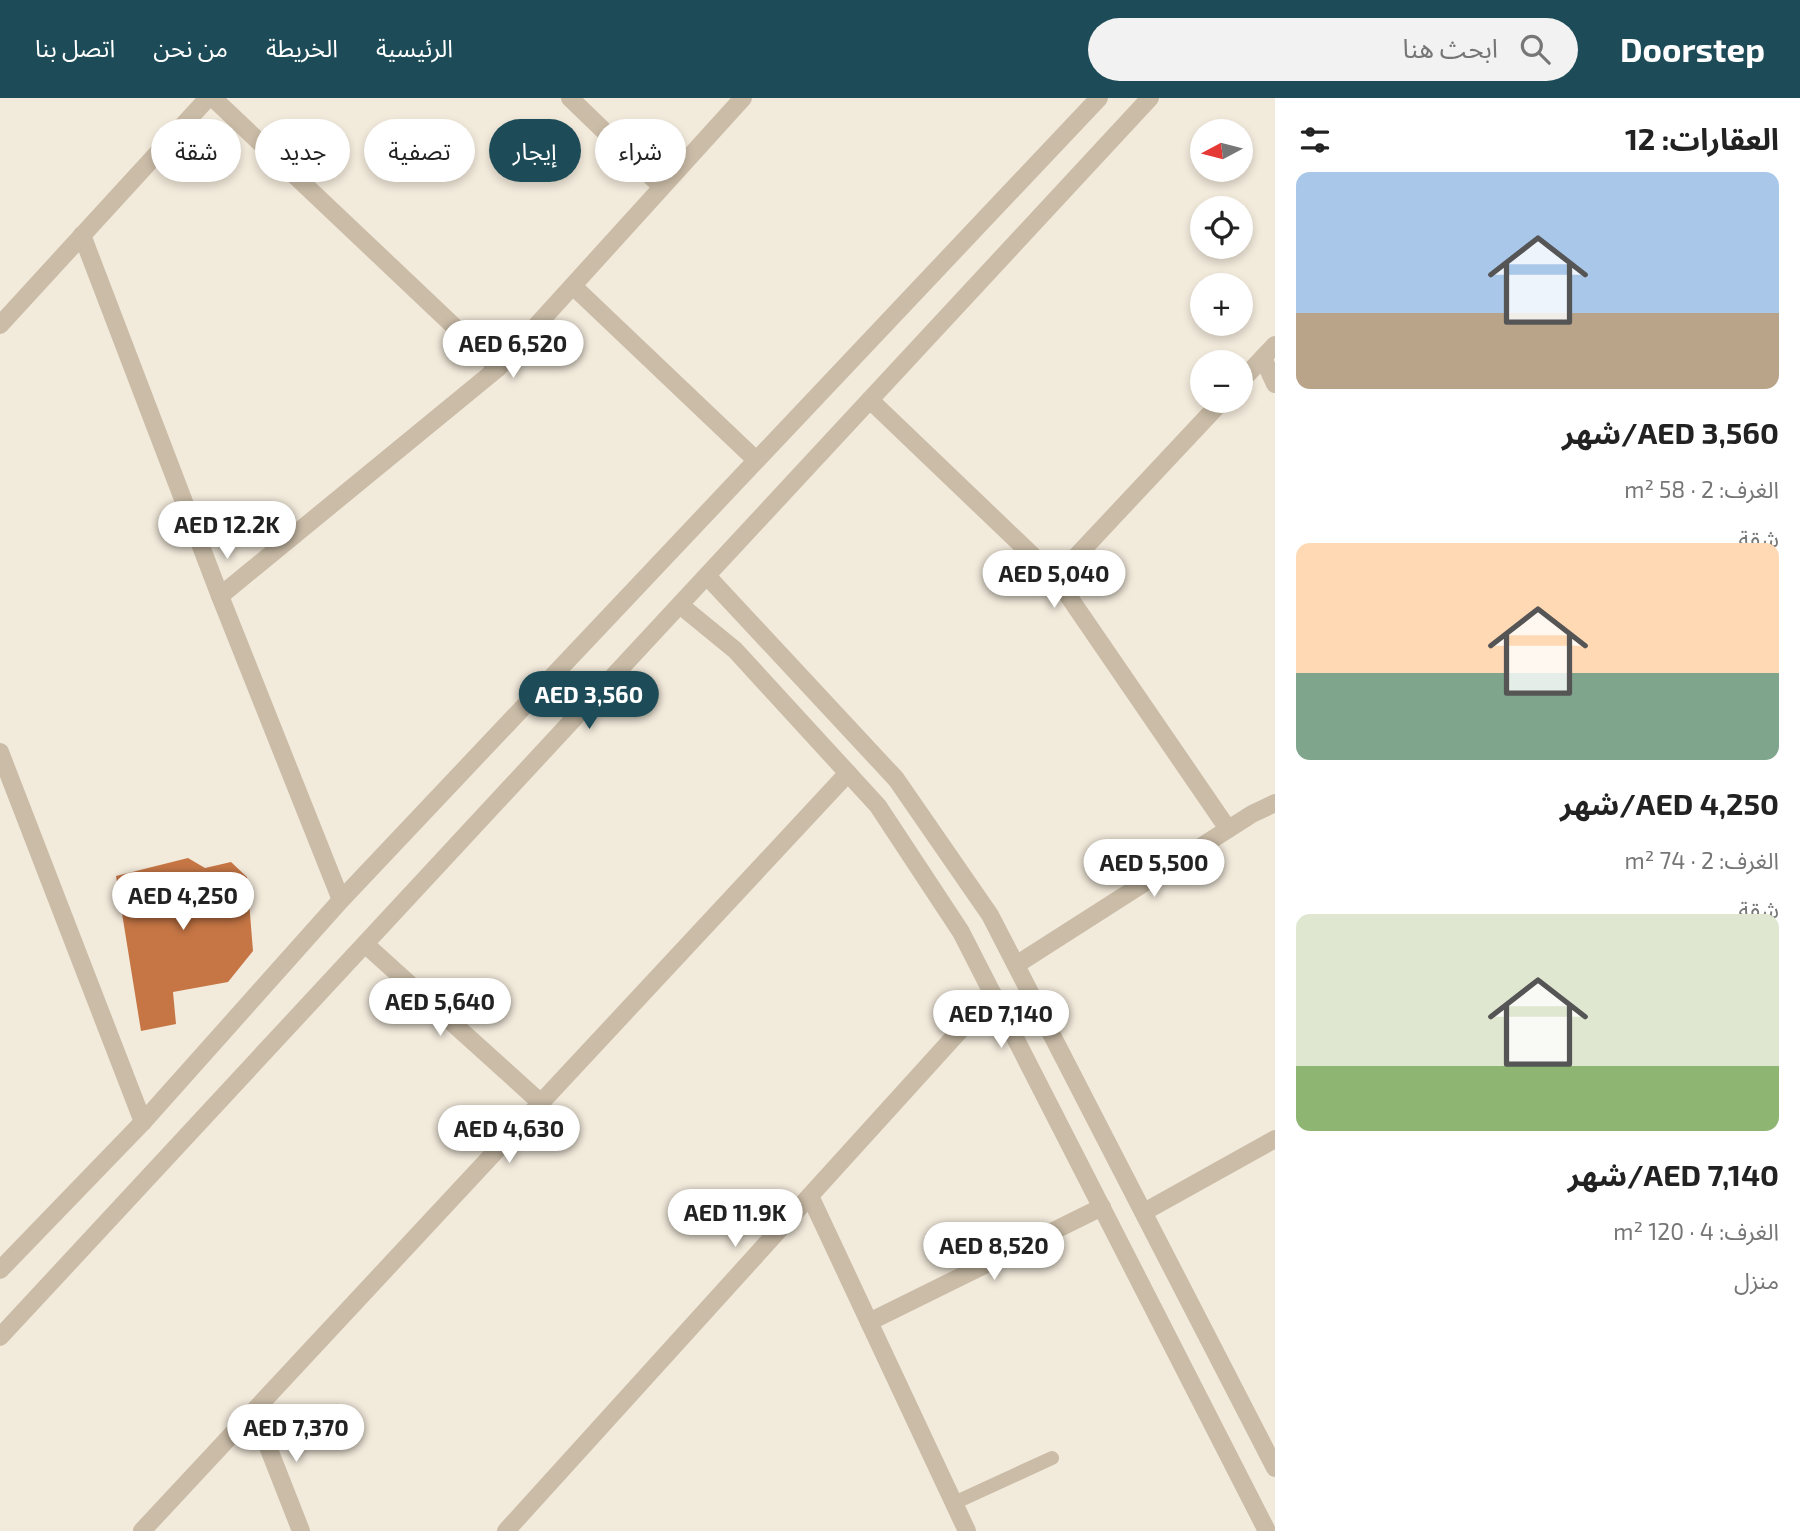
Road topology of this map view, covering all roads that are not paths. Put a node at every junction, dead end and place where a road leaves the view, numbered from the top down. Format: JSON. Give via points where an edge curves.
{"nodes":[{"id":1,"x":208,"y":98,"type":"edge"},
{"id":2,"x":213,"y":98,"type":"edge"},
{"id":3,"x":570,"y":98,"type":"edge"},
{"id":4,"x":743,"y":98,"type":"edge"},
{"id":5,"x":1098,"y":98,"type":"edge"},
{"id":6,"x":1150,"y":98,"type":"edge"},
{"id":7,"x":662,"y":187,"type":"junction"},
{"id":8,"x":82,"y":235,"type":"junction"},
{"id":9,"x":573,"y":286,"type":"junction"},
{"id":10,"x":0,"y":324,"type":"edge"},
{"id":11,"x":1269,"y":351,"type":"edge"},
{"id":12,"x":498,"y":368,"type":"junction"},
{"id":13,"x":1253,"y":368,"type":"edge"},
{"id":14,"x":1275,"y":384,"type":"edge"},
{"id":15,"x":870,"y":400,"type":"junction"},
{"id":16,"x":1212,"y":413,"type":"edge"},
{"id":17,"x":756,"y":460,"type":"junction"},
{"id":18,"x":707,"y":576,"type":"junction"},
{"id":19,"x":1056,"y":578,"type":"junction"},
{"id":20,"x":220,"y":596,"type":"junction"},
{"id":21,"x":680,"y":605,"type":"junction"},
{"id":22,"x":0,"y":752,"type":"edge"},
{"id":23,"x":848,"y":773,"type":"junction"},
{"id":24,"x":1275,"y":803,"type":"edge"},
{"id":25,"x":1228,"y":829,"type":"junction"},
{"id":26,"x":341,"y":900,"type":"junction"},
{"id":27,"x":365,"y":944,"type":"junction"},
{"id":28,"x":1016,"y":965,"type":"junction"},
{"id":29,"x":993,"y":993,"type":"junction"},
{"id":30,"x":541,"y":1103,"type":"junction"},
{"id":31,"x":143,"y":1122,"type":"junction"},
{"id":32,"x":1275,"y":1139,"type":"edge"},
{"id":33,"x":810,"y":1196,"type":"junction"},
{"id":34,"x":1102,"y":1207,"type":"junction"},
{"id":35,"x":1143,"y":1212,"type":"junction"},
{"id":36,"x":0,"y":1270,"type":"edge"},
{"id":37,"x":869,"y":1322,"type":"junction"},
{"id":38,"x":0,"y":1337,"type":"edge"},
{"id":39,"x":254,"y":1411,"type":"junction"},
{"id":40,"x":1052,"y":1458,"type":"dead end"},
{"id":41,"x":1275,"y":1468,"type":"edge"},
{"id":42,"x":954,"y":1503,"type":"junction"},
{"id":43,"x":142,"y":1531,"type":"edge"},
{"id":44,"x":301,"y":1531,"type":"edge"},
{"id":45,"x":506,"y":1531,"type":"edge"},
{"id":46,"x":967,"y":1531,"type":"edge"},
{"id":47,"x":1267,"y":1531,"type":"edge"}],
"edges":[{"from":1,"to":8,"type":"street"},
{"from":2,"to":12,"type":"street"},
{"from":3,"to":7,"type":"street"},
{"from":4,"to":7,"type":"street"},
{"from":5,"to":17,"type":"street"},
{"from":6,"to":15,"type":"street"},
{"from":7,"to":9,"type":"street"},
{"from":8,"to":10,"type":"street"},
{"from":8,"to":20,"type":"street"},
{"from":9,"to":12,"type":"street"},
{"from":9,"to":17,"type":"street"},
{"from":11,"to":13,"type":"street"},
{"from":11,"to":14,"type":"street"},
{"from":12,"to":20,"type":"street"},
{"from":15,"to":18,"type":"street"},
{"from":15,"to":19,"type":"street"},
{"from":16,"to":19,"type":"street"},
{"from":17,"to":26,"type":"street"},
{"from":18,"to":21,"type":"street"},
{"from":18,"to":28,"type":"street","via":[[896,779],[990,915]]},
{"from":19,"to":25,"type":"street"},
{"from":20,"to":26,"type":"street"},
{"from":21,"to":23,"type":"street","via":[[735,650]]},
{"from":21,"to":27,"type":"street"},
{"from":22,"to":31,"type":"street"},
{"from":23,"to":29,"type":"street","via":[[886,817],[961,932]]},
{"from":23,"to":30,"type":"street"},
{"from":24,"to":25,"type":"street"},
{"from":25,"to":28,"type":"street"},
{"from":26,"to":31,"type":"street"},
{"from":27,"to":30,"type":"street"},
{"from":27,"to":38,"type":"street"},
{"from":28,"to":35,"type":"street"},
{"from":29,"to":33,"type":"street"},
{"from":29,"to":34,"type":"street"},
{"from":30,"to":39,"type":"street"},
{"from":31,"to":36,"type":"street"},
{"from":32,"to":35,"type":"street"},
{"from":33,"to":37,"type":"street"},
{"from":33,"to":45,"type":"street"},
{"from":34,"to":37,"type":"street"},
{"from":34,"to":47,"type":"street"},
{"from":35,"to":41,"type":"street"},
{"from":37,"to":42,"type":"street"},
{"from":39,"to":43,"type":"street"},
{"from":39,"to":44,"type":"street"},
{"from":40,"to":42,"type":"lane"},
{"from":42,"to":46,"type":"street"}]}
